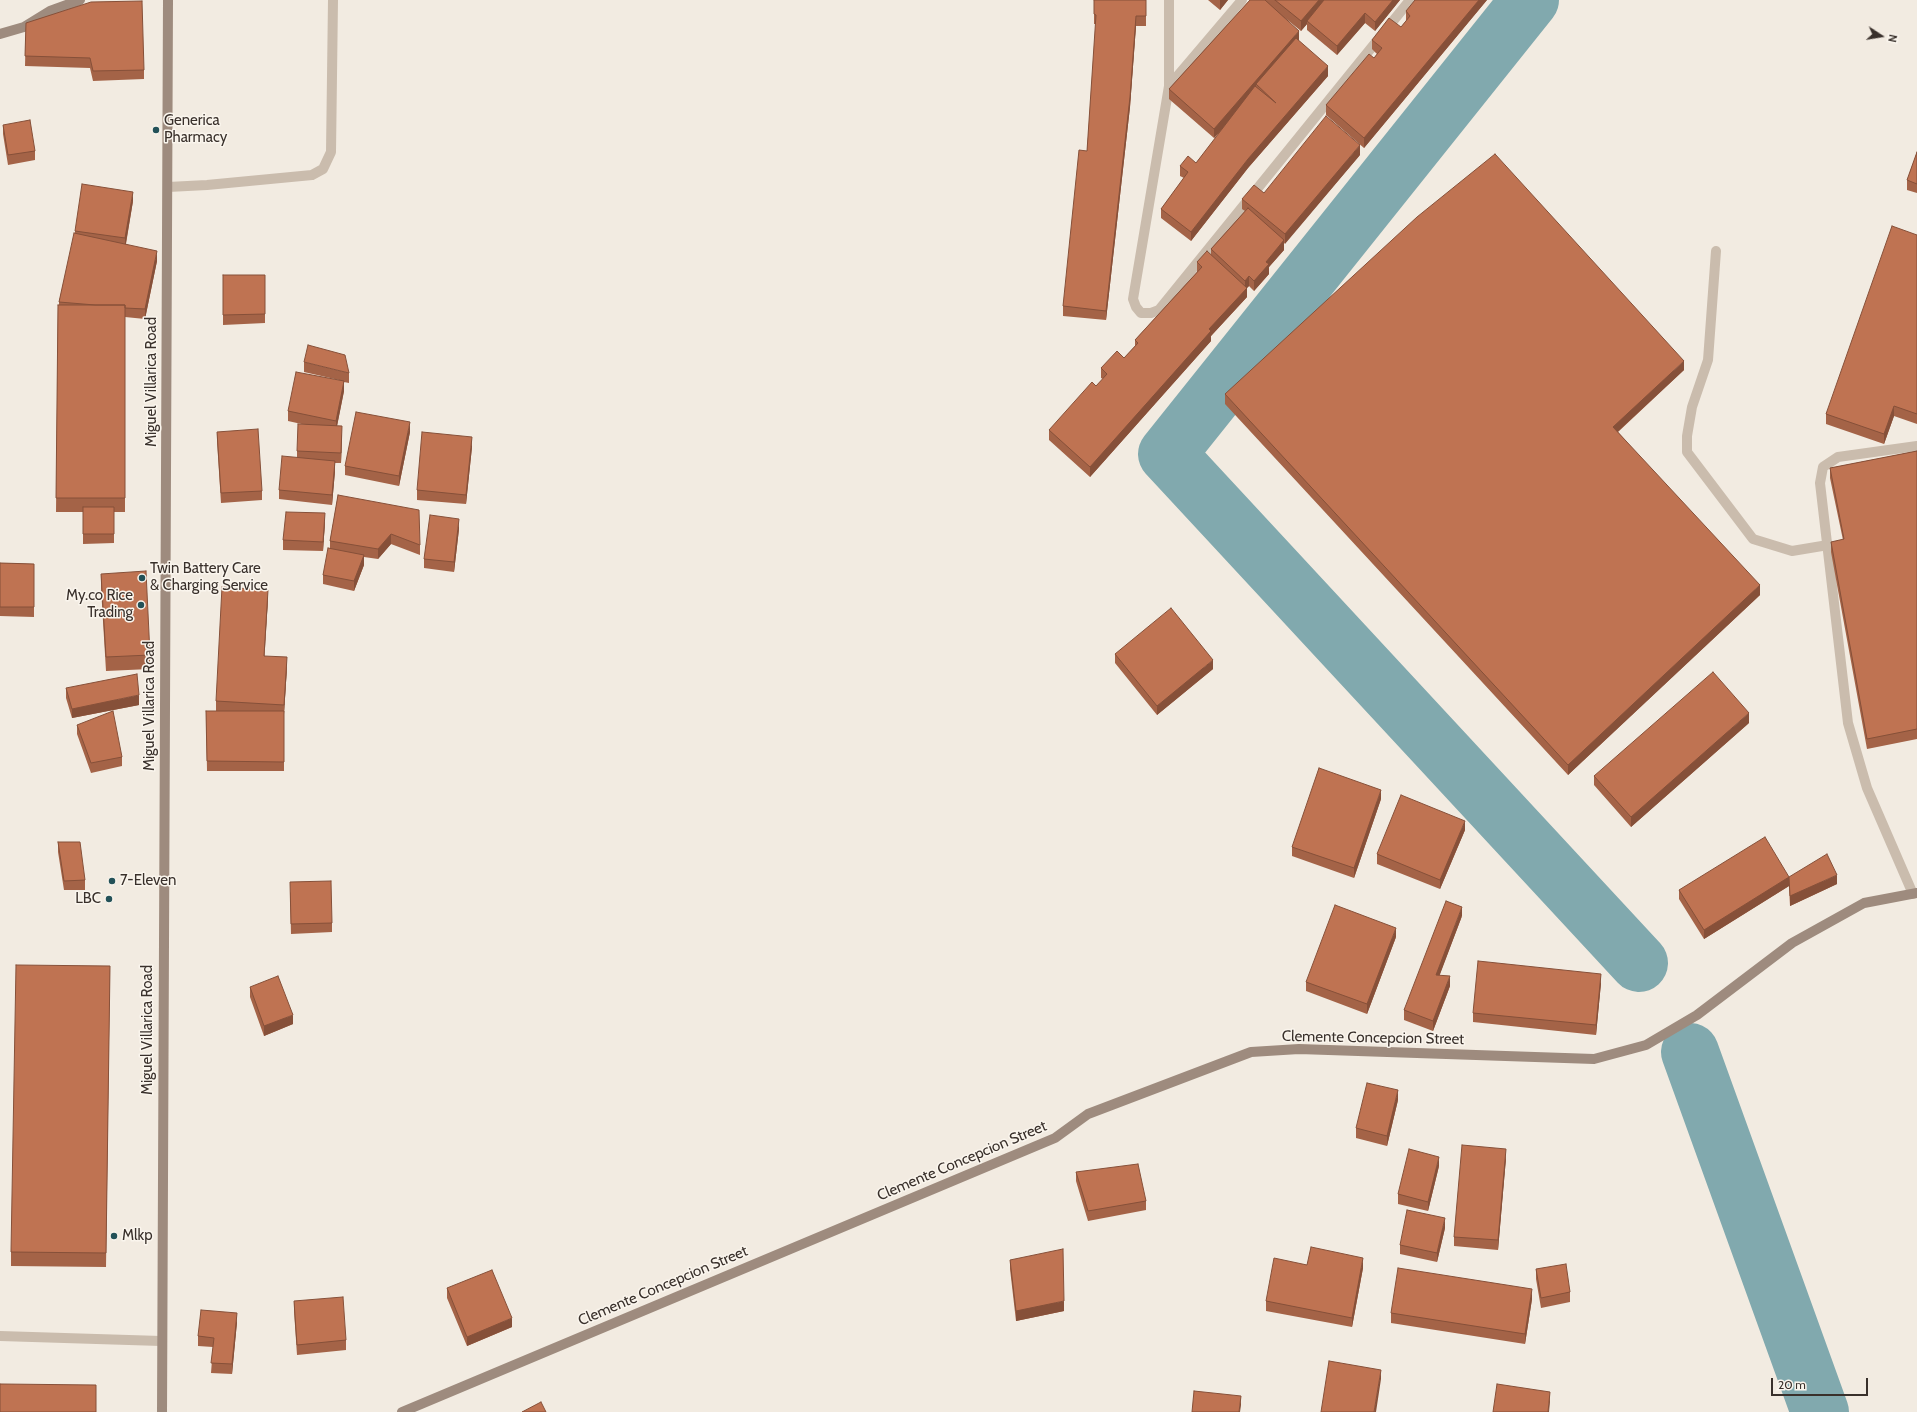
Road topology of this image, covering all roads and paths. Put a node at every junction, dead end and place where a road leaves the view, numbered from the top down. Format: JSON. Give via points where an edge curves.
{"nodes":[{"id":1,"x":80,"y":0,"type":"edge"},
{"id":2,"x":168,"y":0,"type":"edge"},
{"id":3,"x":333,"y":0,"type":"edge"},
{"id":4,"x":1169,"y":0,"type":"edge"},
{"id":5,"x":1242,"y":0,"type":"edge"},
{"id":6,"x":1410,"y":0,"type":"edge"},
{"id":7,"x":0,"y":34,"type":"edge"},
{"id":8,"x":1169,"y":86,"type":"junction"},
{"id":9,"x":168,"y":187,"type":"junction"},
{"id":10,"x":1716,"y":251,"type":"dead end"},
{"id":11,"x":1917,"y":446,"type":"edge"},
{"id":12,"x":1828,"y":544,"type":"junction"},
{"id":13,"x":1915,"y":893,"type":"edge"},
{"id":14,"x":0,"y":1336,"type":"edge"},
{"id":15,"x":161,"y":1341,"type":"junction"},
{"id":16,"x":162,"y":1412,"type":"edge"},
{"id":17,"x":402,"y":1412,"type":"edge"}],
"edges":[{"from":1,"to":7,"type":"street","via":[[50,11],[24,27]]},
{"from":2,"to":9,"type":"street","name":"Miguel Villarica Road"},
{"from":3,"to":9,"type":"street","via":[[330,152],[323,169],[312,175]]},
{"from":4,"to":8,"type":"street"},
{"from":5,"to":8,"type":"street"},
{"from":6,"to":8,"type":"street","via":[[1159,310],[1141,313],[1133,299]]},
{"from":9,"to":15,"type":"street","name":"Miguel Villarica Road"},
{"from":10,"to":12,"type":"street","via":[[1708,360],[1692,407],[1687,452],[1753,539],[1792,551]]},
{"from":11,"to":12,"type":"street","via":[[1838,457],[1823,467],[1820,483]]},
{"from":12,"to":13,"type":"street","via":[[1848,723],[1868,788]]},
{"from":13,"to":17,"type":"street","name":"Clemente Concepcion Street","via":[[1864,903],[1792,943],[1698,1015],[1646,1044],[1594,1059],[1299,1049],[1251,1052],[1088,1114],[1055,1138]]},
{"from":14,"to":15,"type":"street"},
{"from":15,"to":16,"type":"street","name":"Miguel Villarica Road"}]}
